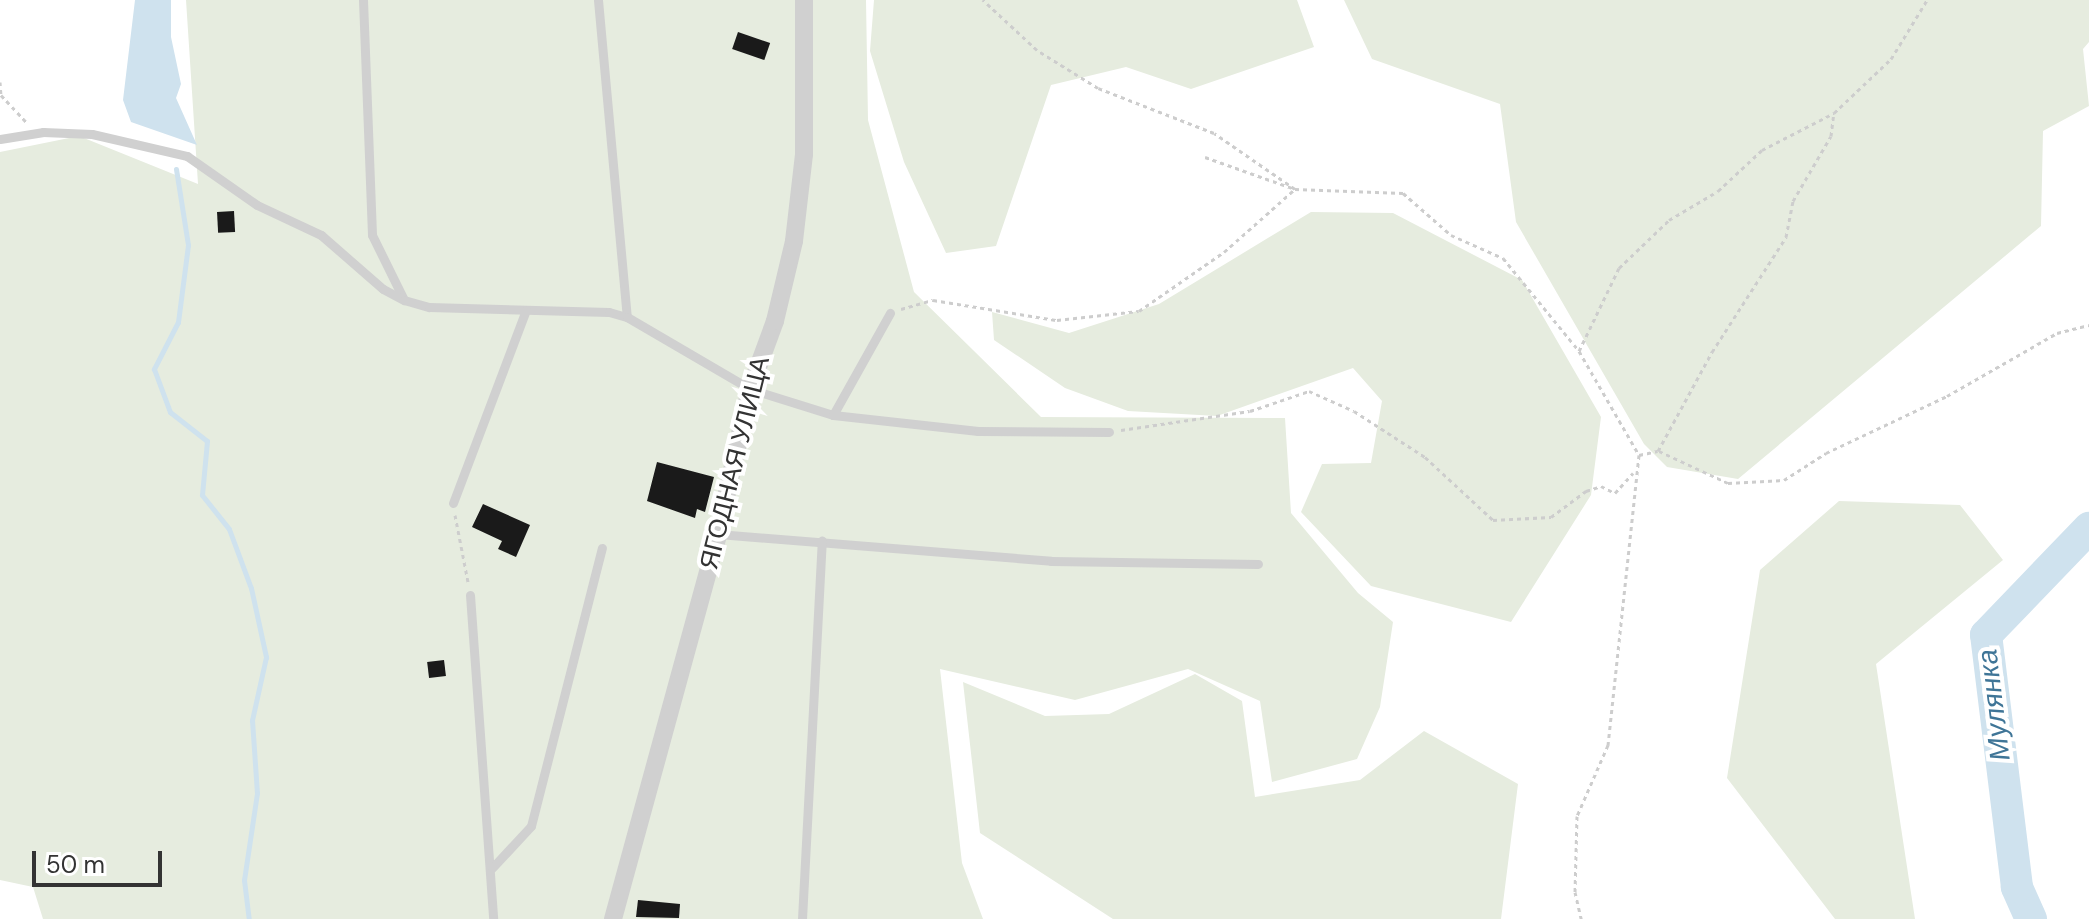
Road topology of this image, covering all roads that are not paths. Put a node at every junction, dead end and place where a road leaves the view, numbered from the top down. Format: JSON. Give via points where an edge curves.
{"nodes":[{"id":1,"x":363,"y":0,"type":"edge"},
{"id":2,"x":598,"y":0,"type":"edge"},
{"id":3,"x":804,"y":0,"type":"edge"},
{"id":4,"x":0,"y":139,"type":"edge"},
{"id":5,"x":404,"y":300,"type":"junction"},
{"id":6,"x":526,"y":310,"type":"junction"},
{"id":7,"x":890,"y":313,"type":"road end"},
{"id":8,"x":627,"y":317,"type":"junction"},
{"id":9,"x":750,"y":389,"type":"junction"},
{"id":10,"x":833,"y":415,"type":"junction"},
{"id":11,"x":1109,"y":432,"type":"road end"},
{"id":12,"x":453,"y":503,"type":"road end"},
{"id":13,"x":718,"y":534,"type":"junction"},
{"id":14,"x":822,"y":541,"type":"junction"},
{"id":15,"x":602,"y":548,"type":"dead end"},
{"id":16,"x":1258,"y":564,"type":"dead end"},
{"id":17,"x":470,"y":595,"type":"road end"},
{"id":18,"x":492,"y":868,"type":"junction"},
{"id":19,"x":493,"y":919,"type":"edge"},
{"id":20,"x":613,"y":919,"type":"edge"},
{"id":21,"x":802,"y":919,"type":"edge"}],
"edges":[{"from":1,"to":5,"type":"lane","via":[[372,235]]},
{"from":2,"to":8,"type":"lane"},
{"from":3,"to":9,"type":"street","name":"ЯГОДНАЯ УЛИЦА","via":[[804,154],[794,241],[775,321]]},
{"from":4,"to":5,"type":"lane","via":[[92,134],[187,156],[257,205],[321,235],[383,289]]},
{"from":5,"to":6,"type":"lane","via":[[429,307]]},
{"from":6,"to":8,"type":"lane","via":[[587,309]]},
{"from":6,"to":12,"type":"lane"},
{"from":7,"to":10,"type":"lane"},
{"from":8,"to":9,"type":"lane"},
{"from":9,"to":10,"type":"lane"},
{"from":9,"to":13,"type":"street","name":"ЯГОДНАЯ УЛИЦА"},
{"from":10,"to":11,"type":"lane","via":[[978,431]]},
{"from":13,"to":14,"type":"lane"},
{"from":13,"to":20,"type":"street","name":"ЯГОДНАЯ УЛИЦА"},
{"from":14,"to":16,"type":"lane","via":[[1051,561]]},
{"from":14,"to":21,"type":"lane"},
{"from":15,"to":18,"type":"lane","via":[[531,826]]},
{"from":17,"to":18,"type":"lane"},
{"from":18,"to":19,"type":"lane"}]}
